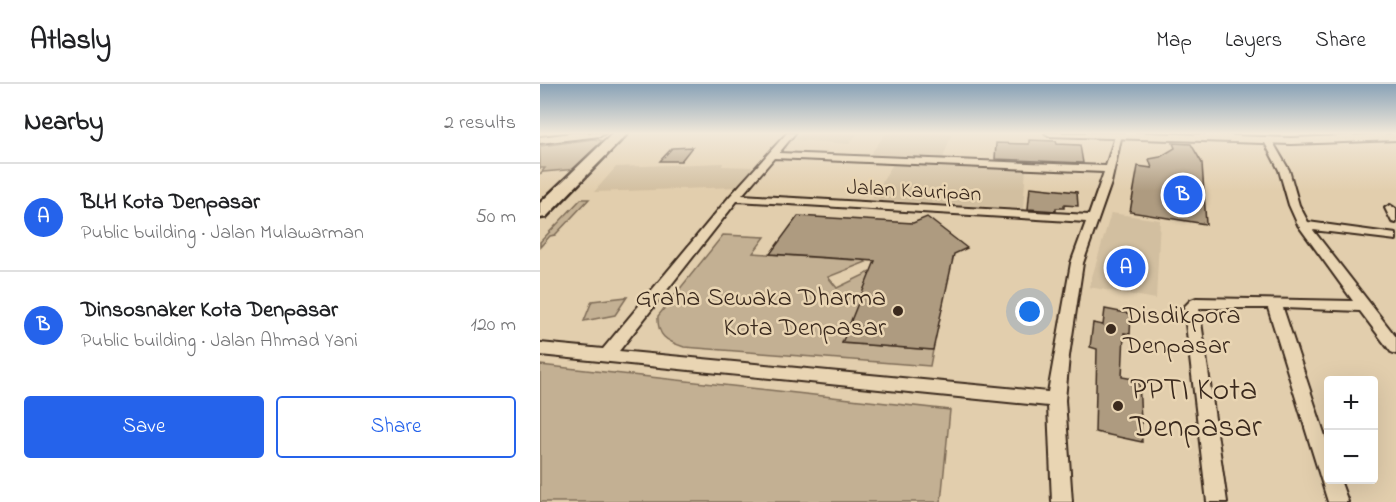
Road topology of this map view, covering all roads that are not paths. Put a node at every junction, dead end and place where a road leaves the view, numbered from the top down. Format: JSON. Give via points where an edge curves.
{"nodes":[{"id":1,"x":601,"y":153,"type":"edge"},
{"id":2,"x":773,"y":153,"type":"edge"},
{"id":3,"x":1114,"y":153,"type":"edge"},
{"id":4,"x":1275,"y":153,"type":"edge"},
{"id":5,"x":771,"y":155,"type":"junction"},
{"id":6,"x":1110,"y":169,"type":"junction"},
{"id":7,"x":734,"y":198,"type":"junction"},
{"id":8,"x":1390,"y":208,"type":"dead end"},
{"id":9,"x":540,"y":213,"type":"edge"},
{"id":10,"x":1093,"y":219,"type":"junction"},
{"id":11,"x":1396,"y":220,"type":"edge"},
{"id":12,"x":1304,"y":225,"type":"junction"},
{"id":13,"x":1396,"y":237,"type":"edge"},
{"id":14,"x":1274,"y":303,"type":"junction"},
{"id":15,"x":1364,"y":306,"type":"junction"},
{"id":16,"x":1396,"y":348,"type":"edge"},
{"id":17,"x":540,"y":349,"type":"edge"},
{"id":18,"x":608,"y":354,"type":"junction"},
{"id":19,"x":1056,"y":400,"type":"junction"},
{"id":20,"x":1324,"y":458,"type":"edge"},
{"id":21,"x":1331,"y":484,"type":"edge"},
{"id":22,"x":1062,"y":502,"type":"edge"},
{"id":23,"x":1217,"y":502,"type":"edge"},
{"id":24,"x":1338,"y":502,"type":"edge"}],
"edges":[{"from":1,"to":9,"type":"highway"},
{"from":2,"to":5,"type":"street"},
{"from":3,"to":6,"type":"street"},
{"from":4,"to":12,"type":"street"},
{"from":5,"to":6,"type":"street"},
{"from":5,"to":7,"type":"street"},
{"from":6,"to":10,"type":"street"},
{"from":7,"to":10,"type":"street","name":"Jalan Kauripan"},
{"from":7,"to":18,"type":"street"},
{"from":8,"to":11,"type":"street"},
{"from":10,"to":19,"type":"street","via":[[1077,263]]},
{"from":12,"to":13,"type":"street"},
{"from":12,"to":15,"type":"street"},
{"from":14,"to":15,"type":"street"},
{"from":14,"to":20,"type":"street"},
{"from":14,"to":23,"type":"street","via":[[1196,303],[1191,307]]},
{"from":15,"to":16,"type":"street"},
{"from":17,"to":18,"type":"street"},
{"from":18,"to":19,"type":"street"},
{"from":19,"to":22,"type":"street"},
{"from":21,"to":24,"type":"street"}]}
